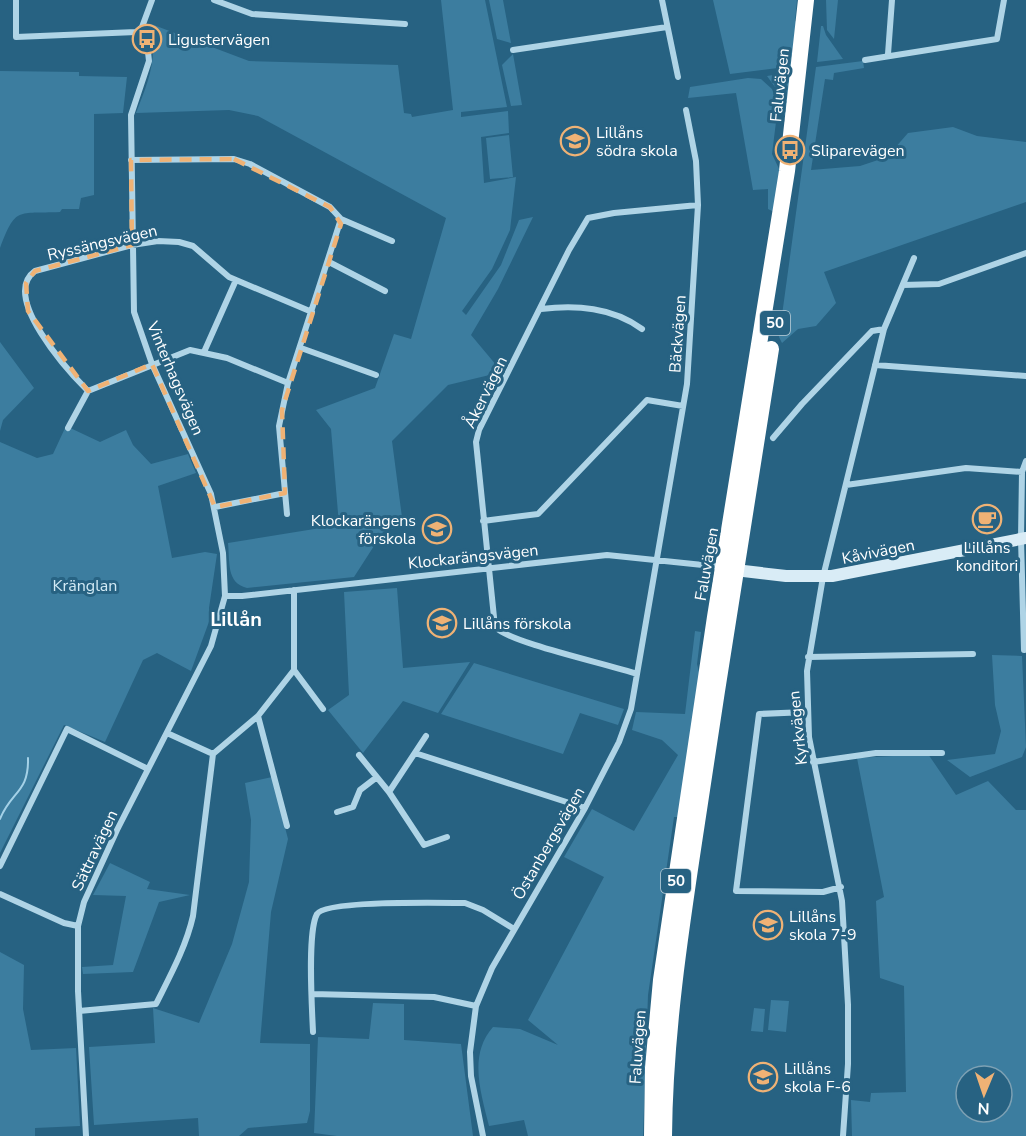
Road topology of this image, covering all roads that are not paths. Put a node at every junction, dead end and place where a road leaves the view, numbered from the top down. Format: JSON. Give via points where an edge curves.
{"nodes":[{"id":1,"x":16,"y":0,"type":"edge"},
{"id":2,"x":152,"y":0,"type":"edge"},
{"id":3,"x":214,"y":0,"type":"edge"},
{"id":4,"x":662,"y":0,"type":"edge"},
{"id":5,"x":806,"y":0,"type":"edge"},
{"id":6,"x":817,"y":0,"type":"edge"},
{"id":7,"x":892,"y":0,"type":"edge"},
{"id":8,"x":1004,"y":0,"type":"edge"},
{"id":9,"x":405,"y":24,"type":"dead end"},
{"id":10,"x":142,"y":27,"type":"junction"},
{"id":11,"x":667,"y":27,"type":"junction"},
{"id":12,"x":513,"y":50,"type":"dead end"},
{"id":13,"x":888,"y":54,"type":"junction"},
{"id":14,"x":806,"y":57,"type":"junction"},
{"id":15,"x":865,"y":60,"type":"dead end"},
{"id":16,"x":678,"y":77,"type":"dead end"},
{"id":17,"x":686,"y":110,"type":"dead end"},
{"id":18,"x":132,"y":160,"type":"junction"},
{"id":19,"x":698,"y":205,"type":"junction"},
{"id":20,"x":341,"y":219,"type":"junction"},
{"id":21,"x":392,"y":241,"type":"dead end"},
{"id":22,"x":132,"y":245,"type":"junction"},
{"id":23,"x":1026,"y":252,"type":"edge"},
{"id":24,"x":914,"y":258,"type":"dead end"},
{"id":25,"x":329,"y":262,"type":"junction"},
{"id":26,"x":236,"y":280,"type":"junction"},
{"id":27,"x":903,"y":285,"type":"junction"},
{"id":28,"x":385,"y":291,"type":"dead end"},
{"id":29,"x":541,"y":309,"type":"junction"},
{"id":30,"x":312,"y":312,"type":"junction"},
{"id":31,"x":642,"y":328,"type":"dead end"},
{"id":32,"x":884,"y":329,"type":"junction"},
{"id":33,"x":301,"y":348,"type":"junction"},
{"id":34,"x":204,"y":352,"type":"junction"},
{"id":35,"x":152,"y":364,"type":"junction"},
{"id":36,"x":874,"y":365,"type":"junction"},
{"id":37,"x":376,"y":375,"type":"dead end"},
{"id":38,"x":1026,"y":376,"type":"edge"},
{"id":39,"x":288,"y":383,"type":"junction"},
{"id":40,"x":88,"y":391,"type":"junction"},
{"id":41,"x":683,"y":406,"type":"junction"},
{"id":42,"x":68,"y":428,"type":"dead end"},
{"id":43,"x":773,"y":438,"type":"dead end"},
{"id":44,"x":1026,"y":461,"type":"edge"},
{"id":45,"x":1022,"y":472,"type":"junction"},
{"id":46,"x":846,"y":484,"type":"junction"},
{"id":47,"x":285,"y":493,"type":"junction"},
{"id":48,"x":215,"y":507,"type":"junction"},
{"id":49,"x":287,"y":514,"type":"dead end"},
{"id":50,"x":483,"y":521,"type":"junction"},
{"id":51,"x":1023,"y":539,"type":"edge"},
{"id":52,"x":656,"y":559,"type":"junction"},
{"id":53,"x":489,"y":567,"type":"junction"},
{"id":54,"x":730,"y":568,"type":"junction"},
{"id":55,"x":823,"y":577,"type":"junction"},
{"id":56,"x":294,"y":590,"type":"junction"},
{"id":57,"x":225,"y":596,"type":"junction"},
{"id":58,"x":1024,"y":615,"type":"edge"},
{"id":59,"x":720,"y":622,"type":"junction"},
{"id":60,"x":1024,"y":650,"type":"dead end"},
{"id":61,"x":973,"y":654,"type":"dead end"},
{"id":62,"x":808,"y":657,"type":"junction"},
{"id":63,"x":294,"y":670,"type":"junction"},
{"id":64,"x":637,"y":674,"type":"junction"},
{"id":65,"x":323,"y":709,"type":"dead end"},
{"id":66,"x":806,"y":712,"type":"junction"},
{"id":67,"x":258,"y":716,"type":"junction"},
{"id":68,"x":167,"y":733,"type":"junction"},
{"id":69,"x":426,"y":736,"type":"dead end"},
{"id":70,"x":415,"y":753,"type":"junction"},
{"id":71,"x":942,"y":753,"type":"dead end"},
{"id":72,"x":213,"y":754,"type":"junction"},
{"id":73,"x":359,"y":755,"type":"dead end"},
{"id":74,"x":813,"y":762,"type":"junction"},
{"id":75,"x":148,"y":769,"type":"junction"},
{"id":76,"x":377,"y":777,"type":"junction"},
{"id":77,"x":389,"y":792,"type":"junction"},
{"id":78,"x":585,"y":808,"type":"junction"},
{"id":79,"x":337,"y":812,"type":"dead end"},
{"id":80,"x":287,"y":826,"type":"dead end"},
{"id":81,"x":447,"y":837,"type":"dead end"},
{"id":82,"x":0,"y":866,"type":"edge"},
{"id":83,"x":841,"y":887,"type":"junction"},
{"id":84,"x":0,"y":894,"type":"edge"},
{"id":85,"x":78,"y":926,"type":"junction"},
{"id":86,"x":514,"y":929,"type":"junction"},
{"id":87,"x":312,"y":994,"type":"junction"},
{"id":88,"x":476,"y":1006,"type":"junction"},
{"id":89,"x":79,"y":1011,"type":"junction"},
{"id":90,"x":313,"y":1032,"type":"dead end"},
{"id":91,"x":86,"y":1136,"type":"edge"},
{"id":92,"x":483,"y":1136,"type":"edge"},
{"id":93,"x":652,"y":1136,"type":"edge"},
{"id":94,"x":664,"y":1136,"type":"edge"},
{"id":95,"x":843,"y":1136,"type":"edge"}],
"edges":[{"from":1,"to":10,"type":"street","via":[[16,36],[136,32]]},
{"from":2,"to":10,"type":"street"},
{"from":3,"to":9,"type":"street","via":[[252,14]]},
{"from":4,"to":11,"type":"street"},
{"from":5,"to":14,"type":"highway","name":"Faluvägen","number":"50"},
{"from":6,"to":14,"type":"highway","name":"Faluvägen","number":"50"},
{"from":7,"to":13,"type":"street"},
{"from":8,"to":13,"type":"street","via":[[997,39]]},
{"from":10,"to":18,"type":"street","name":"Vinterhagsvägen","via":[[149,61],[131,115]]},
{"from":11,"to":12,"type":"street"},
{"from":11,"to":16,"type":"street"},
{"from":13,"to":15,"type":"street"},
{"from":14,"to":54,"type":"highway","name":"Faluvägen","number":"50"},
{"from":17,"to":19,"type":"street","name":"Bäckvägen","via":[[696,161]]},
{"from":18,"to":20,"type":"street","via":[[234,159],[330,207]]},
{"from":18,"to":22,"type":"street","name":"Vinterhagsvägen"},
{"from":19,"to":29,"type":"street","name":"Åkervägen","via":[[588,218]]},
{"from":19,"to":41,"type":"street","name":"Bäckvägen"},
{"from":20,"to":21,"type":"street"},
{"from":20,"to":25,"type":"street"},
{"from":22,"to":26,"type":"street","name":"Ryssängsvägen","via":[[168,240],[193,246]]},
{"from":22,"to":35,"type":"street","name":"Vinterhagsvägen","via":[[134,312]]},
{"from":22,"to":40,"type":"street","name":"Ryssängsvägen","via":[[35,271],[26,283],[25,297],[32,321]]},
{"from":23,"to":27,"type":"street","via":[[939,284]]},
{"from":24,"to":27,"type":"street","name":"Kyrkvägen"},
{"from":25,"to":28,"type":"street"},
{"from":25,"to":30,"type":"street"},
{"from":26,"to":30,"type":"street","name":"Ryssängsvägen"},
{"from":26,"to":34,"type":"street"},
{"from":27,"to":32,"type":"street","name":"Kyrkvägen"},
{"from":29,"to":31,"type":"street","via":[[574,305],[616,314]]},
{"from":29,"to":50,"type":"street","name":"Åkervägen","via":[[477,437]]},
{"from":30,"to":33,"type":"street"},
{"from":32,"to":36,"type":"street","name":"Kyrkvägen"},
{"from":32,"to":43,"type":"street","via":[[872,331]]},
{"from":33,"to":37,"type":"street"},
{"from":33,"to":39,"type":"street"},
{"from":34,"to":35,"type":"street","via":[[180,352]]},
{"from":34,"to":39,"type":"street"},
{"from":35,"to":40,"type":"street"},
{"from":35,"to":48,"type":"street","name":"Vinterhagsvägen","via":[[207,481]]},
{"from":36,"to":38,"type":"street"},
{"from":36,"to":46,"type":"street","name":"Kyrkvägen"},
{"from":39,"to":47,"type":"street","via":[[279,426]]},
{"from":40,"to":42,"type":"street"},
{"from":41,"to":50,"type":"street","via":[[647,400],[538,514]]},
{"from":41,"to":52,"type":"street","name":"Bäckvägen"},
{"from":44,"to":45,"type":"street"},
{"from":45,"to":46,"type":"street","via":[[966,468]]},
{"from":45,"to":51,"type":"street"},
{"from":46,"to":55,"type":"street","name":"Kyrkvägen"},
{"from":47,"to":48,"type":"street"},
{"from":47,"to":49,"type":"street"},
{"from":48,"to":57,"type":"street","name":"Vinterhagsvägen"},
{"from":50,"to":53,"type":"street","name":"Åkervägen"},
{"from":51,"to":55,"type":"street","name":"Kåvivägen"},
{"from":51,"to":58,"type":"street"},
{"from":52,"to":53,"type":"street","name":"Klockarängsvägen","via":[[607,555]]},
{"from":52,"to":54,"type":"street","name":"Klockarängsvägen"},
{"from":52,"to":64,"type":"street","name":"Östanbergsvägen"},
{"from":53,"to":56,"type":"street","name":"Klockarängsvägen"},
{"from":53,"to":64,"type":"street","name":"Åkervägen","via":[[495,627],[501,634]]},
{"from":54,"to":55,"type":"street","name":"Kåvivägen"},
{"from":54,"to":59,"type":"highway","name":"Faluvägen","number":"50"},
{"from":55,"to":62,"type":"street","name":"Kyrkvägen"},
{"from":56,"to":57,"type":"street","name":"Klockarängsvägen"},
{"from":56,"to":63,"type":"street"},
{"from":57,"to":68,"type":"street","name":"Sättravägen","via":[[211,646]]},
{"from":58,"to":60,"type":"street"},
{"from":59,"to":93,"type":"highway","name":"Faluvägen","number":"50","via":[[658,1002]]},
{"from":59,"to":94,"type":"highway","name":"Faluvägen","number":"50","via":[[670,1004]]},
{"from":61,"to":62,"type":"street"},
{"from":62,"to":66,"type":"street","name":"Kyrkvägen"},
{"from":63,"to":65,"type":"street"},
{"from":63,"to":67,"type":"street"},
{"from":64,"to":78,"type":"street","name":"Östanbergsvägen","via":[[628,718]]},
{"from":66,"to":74,"type":"street","name":"Kyrkvägen"},
{"from":66,"to":83,"type":"street","via":[[759,714],[736,891],[824,892]]},
{"from":67,"to":72,"type":"street"},
{"from":67,"to":80,"type":"street"},
{"from":68,"to":72,"type":"street"},
{"from":68,"to":75,"type":"street","name":"Sättravägen"},
{"from":69,"to":70,"type":"street"},
{"from":70,"to":77,"type":"street"},
{"from":70,"to":78,"type":"street"},
{"from":71,"to":74,"type":"street","via":[[864,754]]},
{"from":72,"to":89,"type":"street","via":[[193,916],[183,948],[156,1004]]},
{"from":73,"to":76,"type":"street"},
{"from":74,"to":83,"type":"street","name":"Kyrkvägen"},
{"from":75,"to":82,"type":"street","via":[[67,729]]},
{"from":75,"to":85,"type":"street","name":"Sättravägen","via":[[84,902]]},
{"from":76,"to":77,"type":"street"},
{"from":76,"to":79,"type":"street","via":[[360,790],[353,807]]},
{"from":77,"to":81,"type":"street","via":[[424,845]]},
{"from":78,"to":86,"type":"street","name":"Östanbergsvägen"},
{"from":83,"to":95,"type":"street","name":"Kyrkvägen","via":[[849,1061]]},
{"from":84,"to":85,"type":"street"},
{"from":85,"to":89,"type":"street","name":"Sättravägen"},
{"from":86,"to":87,"type":"street","via":[[465,903],[349,904],[322,908],[312,930]]},
{"from":86,"to":88,"type":"street","name":"Östanbergsvägen"},
{"from":87,"to":88,"type":"street","via":[[434,996]]},
{"from":87,"to":90,"type":"street"},
{"from":88,"to":92,"type":"street","name":"Östanbergsvägen","via":[[471,1077]]},
{"from":89,"to":91,"type":"street","name":"Sättravägen"}]}
